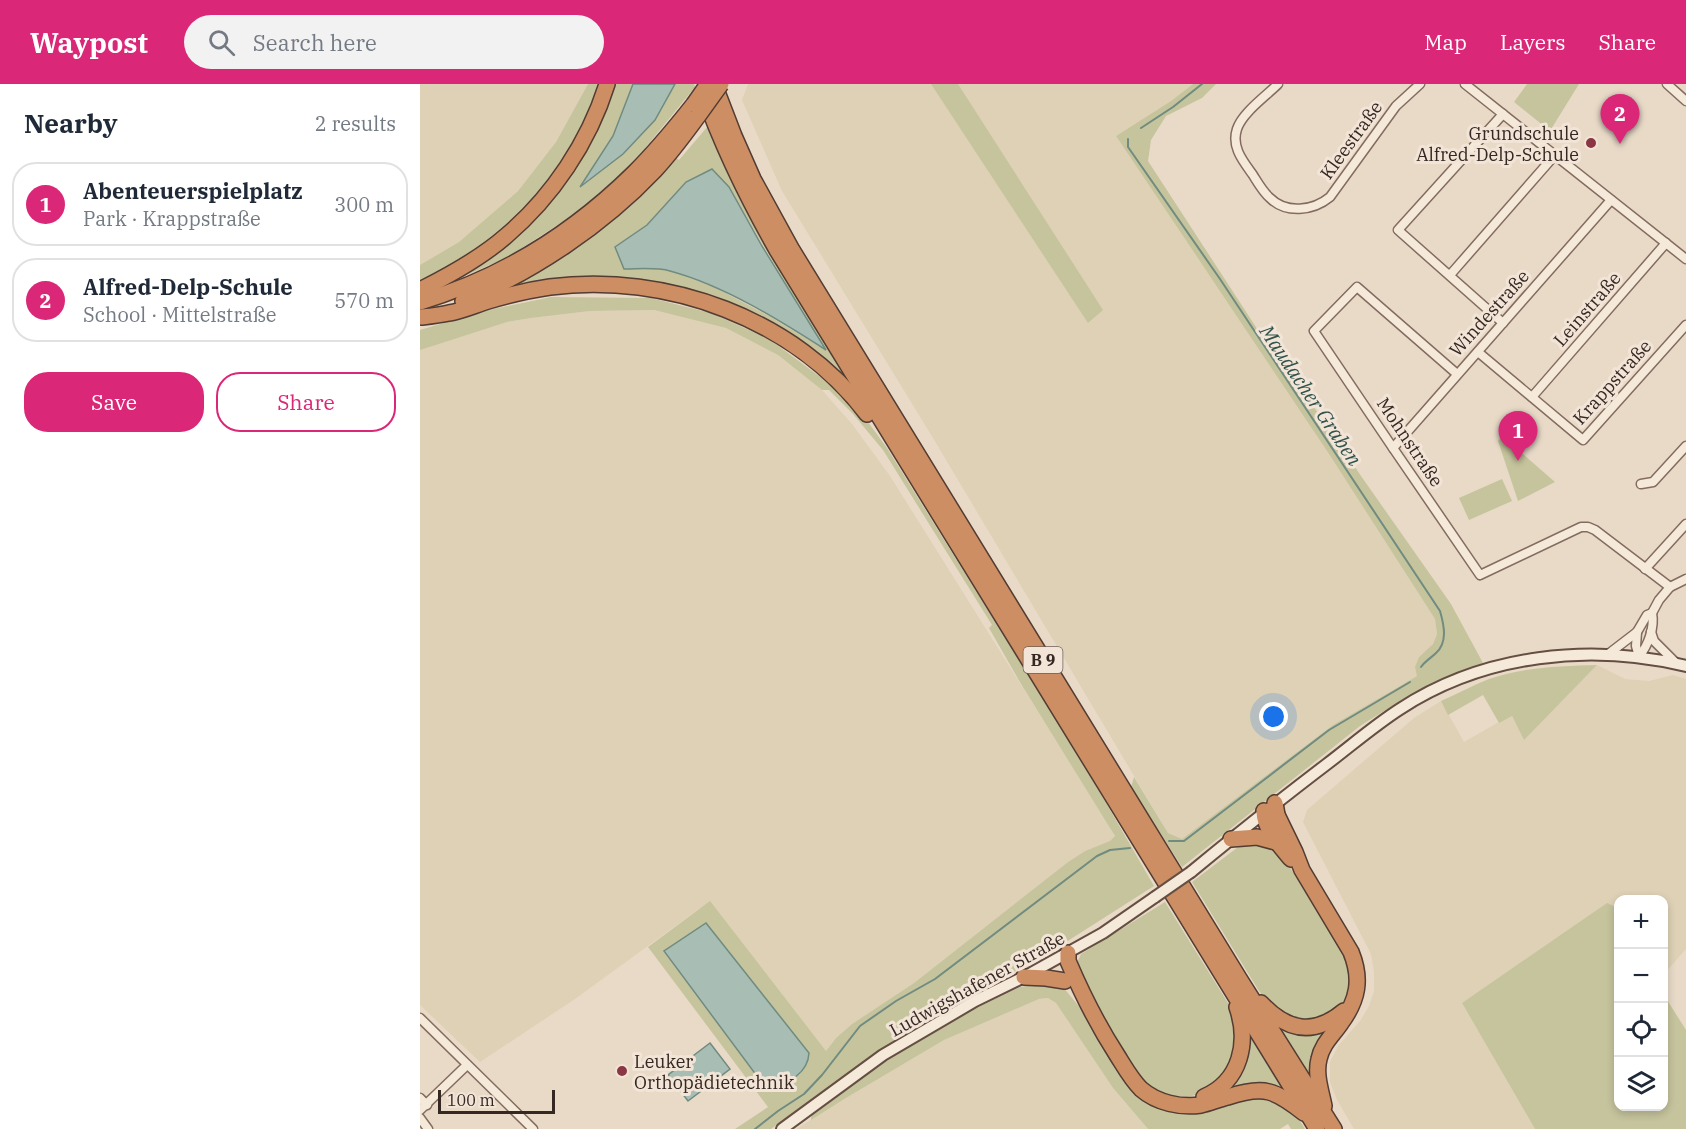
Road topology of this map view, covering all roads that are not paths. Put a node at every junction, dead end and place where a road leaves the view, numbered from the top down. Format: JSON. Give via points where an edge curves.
{"nodes":[{"id":1,"x":607,"y":84,"type":"edge"},
{"id":2,"x":700,"y":84,"type":"edge"},
{"id":3,"x":708,"y":84,"type":"edge"},
{"id":4,"x":714,"y":84,"type":"edge"},
{"id":5,"x":721,"y":84,"type":"edge"},
{"id":6,"x":1278,"y":84,"type":"edge"},
{"id":7,"x":1420,"y":84,"type":"edge"},
{"id":8,"x":1465,"y":84,"type":"edge"},
{"id":9,"x":1667,"y":84,"type":"edge"},
{"id":10,"x":1686,"y":101,"type":"edge"},
{"id":11,"x":696,"y":110,"type":"junction"},
{"id":12,"x":1503,"y":114,"type":"junction"},
{"id":13,"x":1555,"y":155,"type":"junction"},
{"id":14,"x":1611,"y":200,"type":"junction"},
{"id":15,"x":1666,"y":243,"type":"junction"},
{"id":16,"x":1686,"y":259,"type":"edge"},
{"id":17,"x":1450,"y":274,"type":"junction"},
{"id":18,"x":420,"y":290,"type":"edge"},
{"id":19,"x":420,"y":312,"type":"edge"},
{"id":20,"x":1503,"y":323,"type":"junction"},
{"id":21,"x":1686,"y":324,"type":"edge"},
{"id":22,"x":1478,"y":352,"type":"junction"},
{"id":23,"x":1457,"y":374,"type":"junction"},
{"id":24,"x":1533,"y":398,"type":"junction"},
{"id":25,"x":1686,"y":446,"type":"edge"},
{"id":26,"x":1393,"y":448,"type":"junction"},
{"id":27,"x":914,"y":475,"type":"junction"},
{"id":28,"x":1641,"y":484,"type":"dead end"},
{"id":29,"x":1686,"y":524,"type":"edge"},
{"id":30,"x":1645,"y":569,"type":"junction"},
{"id":31,"x":1686,"y":579,"type":"edge"},
{"id":32,"x":1670,"y":587,"type":"junction"},
{"id":33,"x":1652,"y":613,"type":"junction"},
{"id":34,"x":1637,"y":632,"type":"junction"},
{"id":35,"x":1651,"y":632,"type":"junction"},
{"id":36,"x":1608,"y":655,"type":"junction"},
{"id":37,"x":1639,"y":657,"type":"junction"},
{"id":38,"x":1681,"y":665,"type":"edge"},
{"id":39,"x":1272,"y":810,"type":"junction"},
{"id":40,"x":1231,"y":839,"type":"junction"},
{"id":41,"x":1279,"y":843,"type":"junction"},
{"id":42,"x":1302,"y":870,"type":"junction"},
{"id":43,"x":1065,"y":957,"type":"junction"},
{"id":44,"x":1024,"y":977,"type":"junction"},
{"id":45,"x":1065,"y":981,"type":"junction"},
{"id":46,"x":1234,"y":982,"type":"junction"},
{"id":47,"x":1087,"y":1005,"type":"junction"},
{"id":48,"x":1351,"y":1005,"type":"junction"},
{"id":49,"x":420,"y":1018,"type":"edge"},
{"id":50,"x":467,"y":1065,"type":"junction"},
{"id":51,"x":420,"y":1098,"type":"edge"},
{"id":52,"x":1186,"y":1105,"type":"junction"},
{"id":53,"x":424,"y":1108,"type":"edge"},
{"id":54,"x":420,"y":1118,"type":"edge"},
{"id":55,"x":1318,"y":1121,"type":"edge"},
{"id":56,"x":428,"y":1129,"type":"edge"},
{"id":57,"x":533,"y":1129,"type":"edge"},
{"id":58,"x":782,"y":1129,"type":"edge"},
{"id":59,"x":1334,"y":1129,"type":"edge"}],
"edges":[{"from":1,"to":18,"type":"highway","via":[[582,141],[542,200],[505,237]]},
{"from":2,"to":27,"type":"highway","number":"B 9","via":[[754,210]]},
{"from":3,"to":11,"type":"highway","bridge":true},
{"from":4,"to":46,"type":"highway","number":"B 9","via":[[753,179],[792,250]]},
{"from":5,"to":11,"type":"highway","bridge":true},
{"from":6,"to":7,"type":"street","name":"Kleestraße","via":[[1242,120],[1235,136],[1236,149],[1270,198],[1282,206],[1299,209],[1330,197],[1396,105]]},
{"from":8,"to":12,"type":"street"},
{"from":9,"to":10,"type":"street"},
{"from":11,"to":19,"type":"highway","via":[[679,141],[654,171],[588,229],[523,271],[467,299]]},
{"from":12,"to":13,"type":"street"},
{"from":12,"to":17,"type":"street","via":[[1398,230]]},
{"from":13,"to":14,"type":"street"},
{"from":13,"to":17,"type":"street"},
{"from":14,"to":15,"type":"street"},
{"from":14,"to":20,"type":"street","name":"Windestraße"},
{"from":15,"to":16,"type":"street"},
{"from":15,"to":24,"type":"street","name":"Leinstraße"},
{"from":17,"to":20,"type":"street"},
{"from":19,"to":27,"type":"highway","via":[[450,313],[525,292],[598,284],[636,287],[720,307],[764,327],[836,378]]},
{"from":20,"to":22,"type":"street","name":"Windestraße"},
{"from":21,"to":24,"type":"street","name":"Krappstraße","via":[[1583,440]]},
{"from":22,"to":23,"type":"street","name":"Windestraße"},
{"from":22,"to":24,"type":"street","name":"Krappstraße"},
{"from":23,"to":26,"type":"street","name":"Windestraße"},
{"from":23,"to":26,"type":"street","name":"Mohnstraße","via":[[1357,287],[1314,331]]},
{"from":25,"to":28,"type":"street","via":[[1653,482]]},
{"from":26,"to":30,"type":"street","name":"Mohnstraße","via":[[1480,575],[1581,527],[1595,530]]},
{"from":27,"to":46,"type":"highway","number":"B 9"},
{"from":29,"to":30,"type":"street"},
{"from":30,"to":32,"type":"street","name":"Mohnstraße"},
{"from":31,"to":32,"type":"street"},
{"from":32,"to":33,"type":"street"},
{"from":33,"to":34,"type":"street"},
{"from":33,"to":35,"type":"street"},
{"from":34,"to":36,"type":"street"},
{"from":34,"to":37,"type":"street"},
{"from":35,"to":37,"type":"street"},
{"from":35,"to":38,"type":"street","via":[[1654,641]]},
{"from":36,"to":37,"type":"main road","name":"Ludwigshafener Straße"},
{"from":36,"to":39,"type":"main road","name":"Ludwigshafener Straße","via":[[1539,657],[1449,683],[1401,708],[1364,734]]},
{"from":37,"to":38,"type":"main road","name":"Ludwigshafener Straße"},
{"from":39,"to":40,"type":"main road","name":"Ludwigshafener Straße"},
{"from":39,"to":41,"type":"highway","via":[[1264,821]]},
{"from":39,"to":42,"type":"highway"},
{"from":40,"to":41,"type":"highway","via":[[1257,837]]},
{"from":40,"to":43,"type":"main road","name":"Ludwigshafener Straße","bridge":true,"via":[[1191,872]]},
{"from":41,"to":42,"type":"highway"},
{"from":42,"to":48,"type":"highway","via":[[1356,964],[1358,984]]},
{"from":43,"to":44,"type":"main road","name":"Ludwigshafener Straße"},
{"from":43,"to":45,"type":"highway","via":[[1059,965]]},
{"from":43,"to":47,"type":"highway"},
{"from":44,"to":45,"type":"highway"},
{"from":44,"to":58,"type":"main road","name":"Ludwigshafener Straße","via":[[883,1055]]},
{"from":45,"to":47,"type":"highway"},
{"from":46,"to":48,"type":"highway","via":[[1272,1015],[1296,1027],[1321,1026]]},
{"from":46,"to":52,"type":"highway","via":[[1242,1021],[1239,1062],[1214,1093]]},
{"from":46,"to":55,"type":"highway","number":"B 9"},
{"from":47,"to":52,"type":"highway","via":[[1132,1079],[1155,1098],[1172,1105]]},
{"from":48,"to":55,"type":"highway","via":[[1318,1060]]},
{"from":49,"to":50,"type":"street"},
{"from":50,"to":53,"type":"street"},
{"from":50,"to":57,"type":"street"},
{"from":51,"to":53,"type":"street"},
{"from":52,"to":55,"type":"highway","via":[[1202,1105],[1259,1090],[1274,1093]]},
{"from":54,"to":56,"type":"street"},
{"from":55,"to":59,"type":"highway","number":"B 9"}]}
